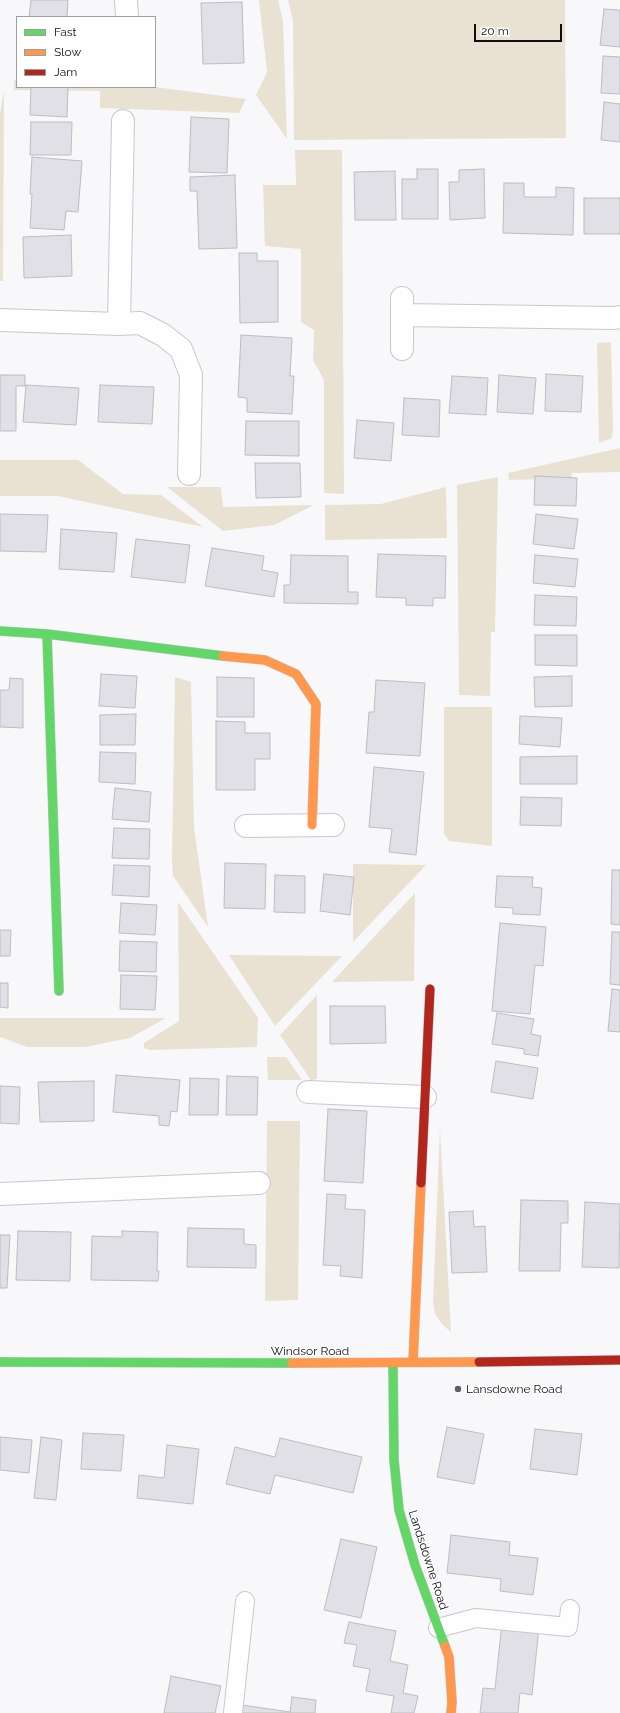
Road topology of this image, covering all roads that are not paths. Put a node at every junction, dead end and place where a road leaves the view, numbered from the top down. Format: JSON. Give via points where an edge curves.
{"nodes":[{"id":1,"x":126,"y":0,"type":"edge"},
{"id":2,"x":127,"y":16,"type":"edge"},
{"id":3,"x":123,"y":121,"type":"dead end"},
{"id":4,"x":620,"y":317,"type":"edge"},
{"id":5,"x":0,"y":320,"type":"edge"},
{"id":6,"x":119,"y":324,"type":"junction"},
{"id":7,"x":402,"y":349,"type":"dead end"},
{"id":8,"x":189,"y":474,"type":"dead end"},
{"id":9,"x":0,"y":632,"type":"edge"},
{"id":10,"x":47,"y":634,"type":"junction"},
{"id":11,"x":323,"y":825,"type":"joint"},
{"id":12,"x":246,"y":826,"type":"dead end"},
{"id":13,"x":430,"y":989,"type":"dead end"},
{"id":14,"x":59,"y":991,"type":"dead end"},
{"id":15,"x":308,"y":1092,"type":"dead end"},
{"id":16,"x":425,"y":1097,"type":"junction"},
{"id":17,"x":259,"y":1183,"type":"dead end"},
{"id":18,"x":0,"y":1194,"type":"edge"},
{"id":19,"x":620,"y":1360,"type":"edge"},
{"id":20,"x":0,"y":1362,"type":"edge"},
{"id":21,"x":413,"y":1362,"type":"junction"},
{"id":22,"x":392,"y":1363,"type":"junction"},
{"id":23,"x":245,"y":1601,"type":"dead end"},
{"id":24,"x":570,"y":1609,"type":"dead end"},
{"id":25,"x":438,"y":1628,"type":"junction"},
{"id":26,"x":233,"y":1713,"type":"edge"},
{"id":27,"x":451,"y":1713,"type":"edge"}],
"edges":[{"from":1,"to":2,"type":"street"},
{"from":3,"to":6,"type":"street"},
{"from":4,"to":7,"type":"street","via":[[402,307]]},
{"from":5,"to":6,"type":"street"},
{"from":6,"to":8,"type":"street","via":[[140,323],[163,335],[181,349],[191,375]]},
{"from":9,"to":10,"type":"street"},
{"from":10,"to":11,"type":"street","via":[[265,660],[296,674],[316,704]]},
{"from":10,"to":14,"type":"street"},
{"from":11,"to":12,"type":"street"},
{"from":13,"to":16,"type":"street"},
{"from":15,"to":16,"type":"street"},
{"from":16,"to":21,"type":"street"},
{"from":17,"to":18,"type":"street","via":[[156,1196]]},
{"from":19,"to":21,"type":"street","name":"Windsor Road"},
{"from":20,"to":22,"type":"street","name":"Windsor Road"},
{"from":21,"to":22,"type":"street","name":"Windsor Road"},
{"from":22,"to":25,"type":"street","name":"Landsdowne Road","via":[[394,1460],[399,1510],[415,1565]]},
{"from":23,"to":26,"type":"lane"},
{"from":24,"to":25,"type":"lane","via":[[568,1627],[476,1618]]},
{"from":25,"to":27,"type":"street","name":"Landsdowne Road","via":[[449,1657]]}]}
